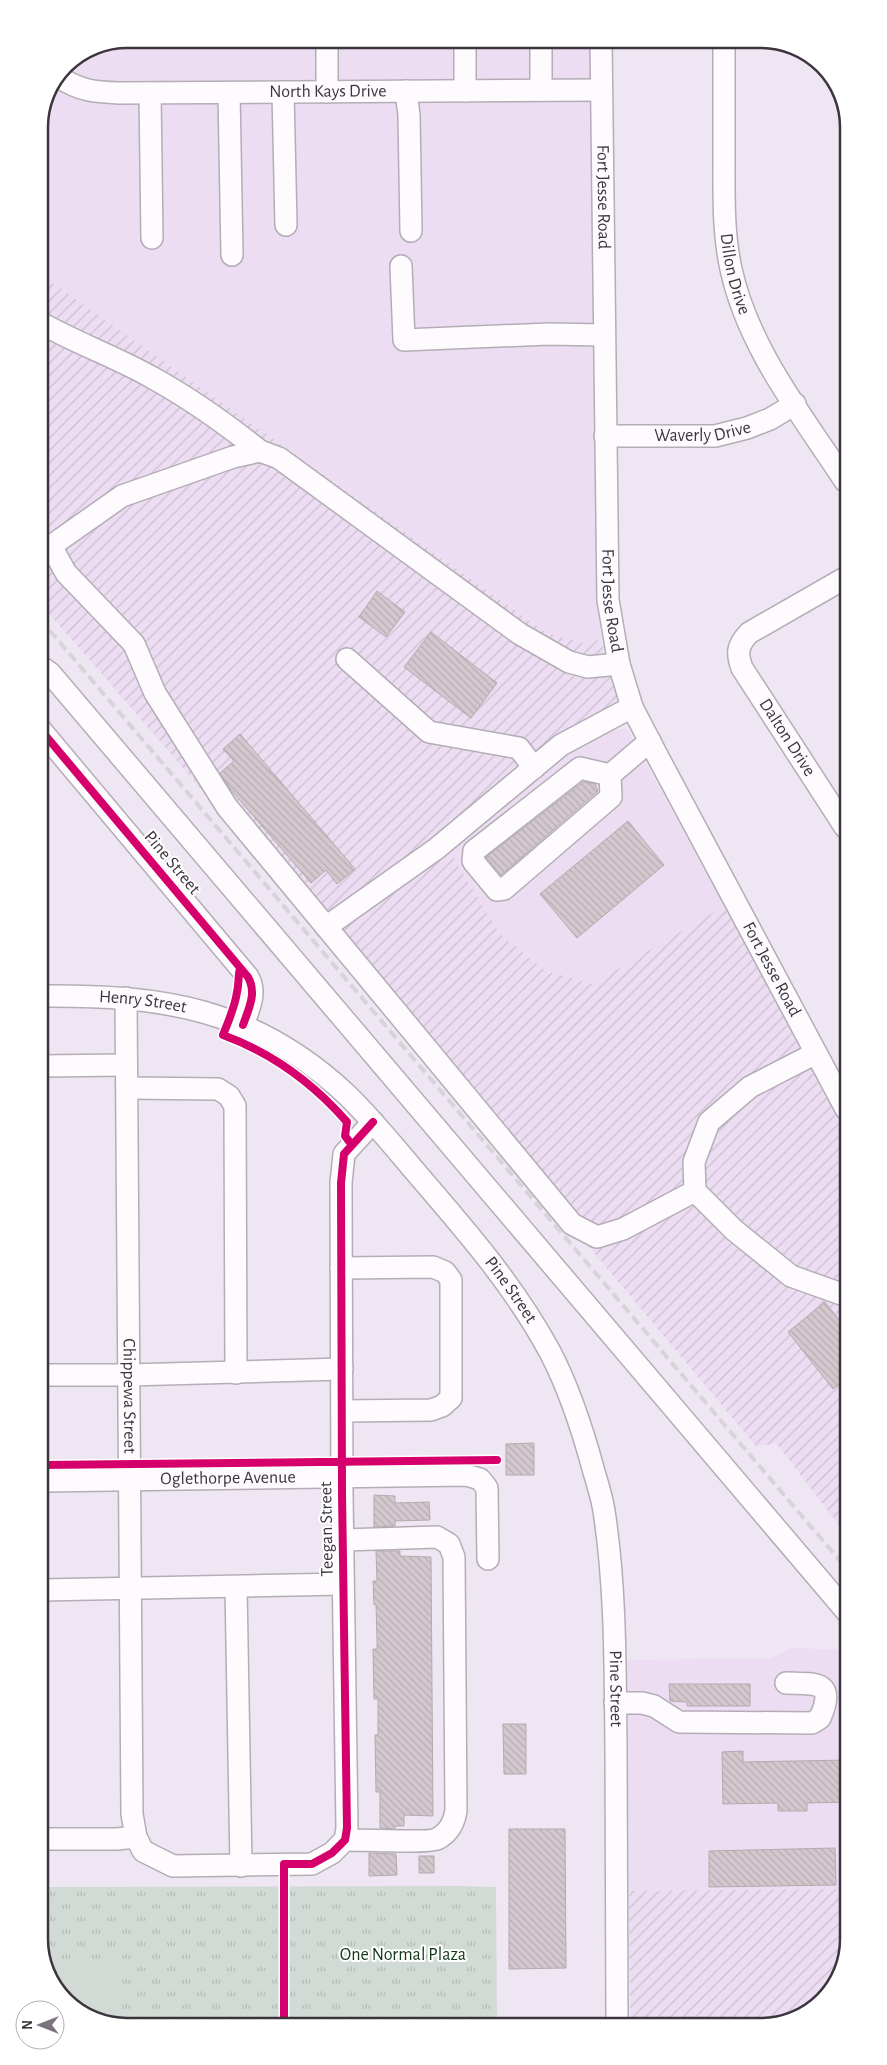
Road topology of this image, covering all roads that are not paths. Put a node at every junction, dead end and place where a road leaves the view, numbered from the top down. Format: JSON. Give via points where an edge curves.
{"nodes":[{"id":1,"x":327,"y":48,"type":"edge"},
{"id":2,"x":464,"y":48,"type":"edge"},
{"id":3,"x":541,"y":48,"type":"edge"},
{"id":4,"x":601,"y":48,"type":"edge"},
{"id":5,"x":724,"y":48,"type":"edge"},
{"id":6,"x":64,"y":80,"type":"edge"},
{"id":7,"x":541,"y":90,"type":"junction"},
{"id":8,"x":601,"y":90,"type":"junction"},
{"id":9,"x":406,"y":91,"type":"junction"},
{"id":10,"x":465,"y":91,"type":"junction"},
{"id":11,"x":229,"y":92,"type":"junction"},
{"id":12,"x":283,"y":92,"type":"junction"},
{"id":13,"x":327,"y":92,"type":"junction"},
{"id":14,"x":150,"y":93,"type":"junction"},
{"id":15,"x":286,"y":225,"type":"dead end"},
{"id":16,"x":411,"y":231,"type":"dead end"},
{"id":17,"x":152,"y":238,"type":"dead end"},
{"id":18,"x":232,"y":255,"type":"dead end"},
{"id":19,"x":401,"y":266,"type":"dead end"},
{"id":20,"x":48,"y":327,"type":"edge"},
{"id":21,"x":604,"y":335,"type":"junction"},
{"id":22,"x":794,"y":404,"type":"junction"},
{"id":23,"x":605,"y":436,"type":"junction"},
{"id":24,"x":260,"y":451,"type":"junction"},
{"id":25,"x":840,"y":474,"type":"edge"},
{"id":26,"x":48,"y":538,"type":"edge"},
{"id":27,"x":48,"y":545,"type":"edge"},
{"id":28,"x":840,"y":581,"type":"edge"},
{"id":29,"x":347,"y":659,"type":"dead end"},
{"id":30,"x":619,"y":664,"type":"junction"},
{"id":31,"x":48,"y":672,"type":"edge"},
{"id":32,"x":632,"y":707,"type":"junction"},
{"id":33,"x":48,"y":739,"type":"edge"},
{"id":34,"x":650,"y":741,"type":"junction"},
{"id":35,"x":534,"y":768,"type":"junction"},
{"id":36,"x":610,"y":776,"type":"junction"},
{"id":37,"x":840,"y":818,"type":"edge"},
{"id":38,"x":326,"y":927,"type":"junction"},
{"id":39,"x":48,"y":996,"type":"edge"},
{"id":40,"x":126,"y":998,"type":"junction"},
{"id":41,"x":244,"y":1025,"type":"junction"},
{"id":42,"x":816,"y":1053,"type":"junction"},
{"id":43,"x":126,"y":1065,"type":"junction"},
{"id":44,"x":48,"y":1066,"type":"edge"},
{"id":45,"x":127,"y":1088,"type":"junction"},
{"id":46,"x":840,"y":1098,"type":"edge"},
{"id":47,"x":373,"y":1122,"type":"junction"},
{"id":48,"x":695,"y":1191,"type":"junction"},
{"id":49,"x":341,"y":1268,"type":"junction"},
{"id":50,"x":840,"y":1294,"type":"edge"},
{"id":51,"x":342,"y":1369,"type":"junction"},
{"id":52,"x":236,"y":1373,"type":"junction"},
{"id":53,"x":48,"y":1375,"type":"edge"},
{"id":54,"x":129,"y":1375,"type":"junction"},
{"id":55,"x":342,"y":1410,"type":"junction"},
{"id":56,"x":342,"y":1478,"type":"junction"},
{"id":57,"x":130,"y":1480,"type":"junction"},
{"id":58,"x":48,"y":1481,"type":"edge"},
{"id":59,"x":344,"y":1540,"type":"junction"},
{"id":60,"x":488,"y":1559,"type":"dead end"},
{"id":61,"x":343,"y":1584,"type":"junction"},
{"id":62,"x":236,"y":1587,"type":"junction"},
{"id":63,"x":130,"y":1589,"type":"junction"},
{"id":64,"x":48,"y":1590,"type":"edge"},
{"id":65,"x":840,"y":1604,"type":"edge"},
{"id":66,"x":786,"y":1683,"type":"dead end"},
{"id":67,"x":615,"y":1703,"type":"junction"},
{"id":68,"x":346,"y":1834,"type":"junction"},
{"id":69,"x":48,"y":1839,"type":"edge"},
{"id":70,"x":139,"y":1844,"type":"junction"},
{"id":71,"x":241,"y":1866,"type":"junction"},
{"id":72,"x":617,"y":2018,"type":"edge"}],
"edges":[{"from":1,"to":13,"type":"street"},
{"from":2,"to":10,"type":"street"},
{"from":3,"to":7,"type":"street"},
{"from":4,"to":8,"type":"street","name":"Fort Jesse Road"},
{"from":5,"to":22,"type":"street","name":"Dillon Drive","via":[[724,205],[731,270],[759,344]]},
{"from":6,"to":14,"type":"street","name":"North Kays Drive","via":[[88,91]]},
{"from":7,"to":8,"type":"street","name":"North Kays Drive"},
{"from":7,"to":10,"type":"street","name":"North Kays Drive"},
{"from":8,"to":21,"type":"street","name":"Fort Jesse Road"},
{"from":9,"to":10,"type":"street","name":"North Kays Drive"},
{"from":9,"to":13,"type":"street","name":"North Kays Drive"},
{"from":9,"to":16,"type":"street"},
{"from":11,"to":12,"type":"street","name":"North Kays Drive"},
{"from":11,"to":14,"type":"street","name":"North Kays Drive"},
{"from":11,"to":18,"type":"street"},
{"from":12,"to":13,"type":"street","name":"North Kays Drive"},
{"from":12,"to":15,"type":"street"},
{"from":14,"to":17,"type":"street"},
{"from":19,"to":21,"type":"street","via":[[404,340]]},
{"from":20,"to":24,"type":"street","via":[[153,377],[223,421]]},
{"from":21,"to":23,"type":"street","name":"Fort Jesse Road"},
{"from":22,"to":23,"type":"street","name":"Waverly Drive","via":[[770,419],[715,436]]},
{"from":22,"to":25,"type":"street","name":"Dillon Drive"},
{"from":23,"to":30,"type":"street","name":"Fort Jesse Road","via":[[608,600]]},
{"from":24,"to":26,"type":"street","via":[[233,457],[122,496]]},
{"from":24,"to":30,"type":"street","via":[[279,458],[520,634],[569,662],[588,667]]},
{"from":27,"to":38,"type":"street","via":[[66,573],[134,644],[155,693],[227,807]]},
{"from":28,"to":37,"type":"street","name":"Dalton Drive","via":[[749,633],[739,647],[738,657],[742,668]]},
{"from":29,"to":35,"type":"street","via":[[429,732],[519,748]]},
{"from":30,"to":32,"type":"street","name":"Fort Jesse Road"},
{"from":31,"to":65,"type":"street"},
{"from":32,"to":34,"type":"street","name":"Fort Jesse Road"},
{"from":32,"to":35,"type":"street","via":[[561,745]]},
{"from":33,"to":41,"type":"street","name":"Pine Street","via":[[248,977],[253,995]]},
{"from":34,"to":36,"type":"street"},
{"from":34,"to":42,"type":"street","name":"Fort Jesse Road"},
{"from":35,"to":38,"type":"street","via":[[436,849]]},
{"from":36,"to":36,"type":"street","via":[[612,797],[504,889],[497,890],[473,861],[474,851],[580,768]]},
{"from":38,"to":48,"type":"street","via":[[572,1224],[597,1237],[623,1229]]},
{"from":39,"to":40,"type":"street","name":"Henry Street"},
{"from":40,"to":41,"type":"street","name":"Henry Street","via":[[197,1009]]},
{"from":40,"to":43,"type":"street","name":"Chippewa Street"},
{"from":41,"to":47,"type":"street","name":"Pine Street","via":[[307,1062],[346,1094]]},
{"from":42,"to":46,"type":"street","name":"Fort Jesse Road"},
{"from":42,"to":48,"type":"street","via":[[750,1087],[709,1122],[694,1162]]},
{"from":43,"to":44,"type":"street"},
{"from":43,"to":45,"type":"street","name":"Chippewa Street"},
{"from":45,"to":52,"type":"street","via":[[218,1089],[230,1096],[235,1106]]},
{"from":45,"to":54,"type":"street","name":"Chippewa Street"},
{"from":47,"to":49,"type":"street","name":"Teegan Street","via":[[344,1154]]},
{"from":47,"to":67,"type":"street","name":"Pine Street","via":[[499,1272],[550,1352],[571,1399],[604,1507],[612,1587]]},
{"from":48,"to":50,"type":"street","via":[[734,1230],[791,1276]]},
{"from":49,"to":51,"type":"street","name":"Teegan Street"},
{"from":49,"to":55,"type":"street","via":[[434,1267],[445,1272],[450,1280],[451,1398],[431,1410]]},
{"from":51,"to":52,"type":"street"},
{"from":51,"to":55,"type":"street","name":"Teegan Street"},
{"from":52,"to":54,"type":"street"},
{"from":53,"to":54,"type":"street"},
{"from":54,"to":57,"type":"street","name":"Chippewa Street"},
{"from":55,"to":56,"type":"street","name":"Teegan Street"},
{"from":56,"to":57,"type":"street","name":"Oglethorpe Avenue"},
{"from":56,"to":59,"type":"street","name":"Teegan Street"},
{"from":56,"to":60,"type":"street","name":"Oglethorpe Avenue","via":[[466,1475],[480,1479],[487,1492]]},
{"from":57,"to":58,"type":"street","name":"Oglethorpe Avenue"},
{"from":57,"to":63,"type":"street","name":"Chippewa Street"},
{"from":59,"to":61,"type":"street","name":"Teegan Street"},
{"from":59,"to":68,"type":"street","via":[[437,1537],[450,1544],[454,1557],[456,1811],[455,1821],[436,1840]]},
{"from":61,"to":62,"type":"street"},
{"from":61,"to":68,"type":"street","name":"Teegan Street"},
{"from":62,"to":63,"type":"street"},
{"from":62,"to":71,"type":"street"},
{"from":63,"to":64,"type":"street"},
{"from":63,"to":70,"type":"street","name":"Chippewa Street","via":[[132,1814]]},
{"from":66,"to":67,"type":"street","via":[[822,1686],[825,1702],[820,1718],[812,1723],[679,1722],[654,1706]]},
{"from":67,"to":72,"type":"street","name":"Pine Street"},
{"from":68,"to":71,"type":"street","via":[[332,1853],[312,1864]]},
{"from":69,"to":70,"type":"street","via":[[117,1839]]},
{"from":70,"to":71,"type":"street","via":[[173,1866]]}]}
